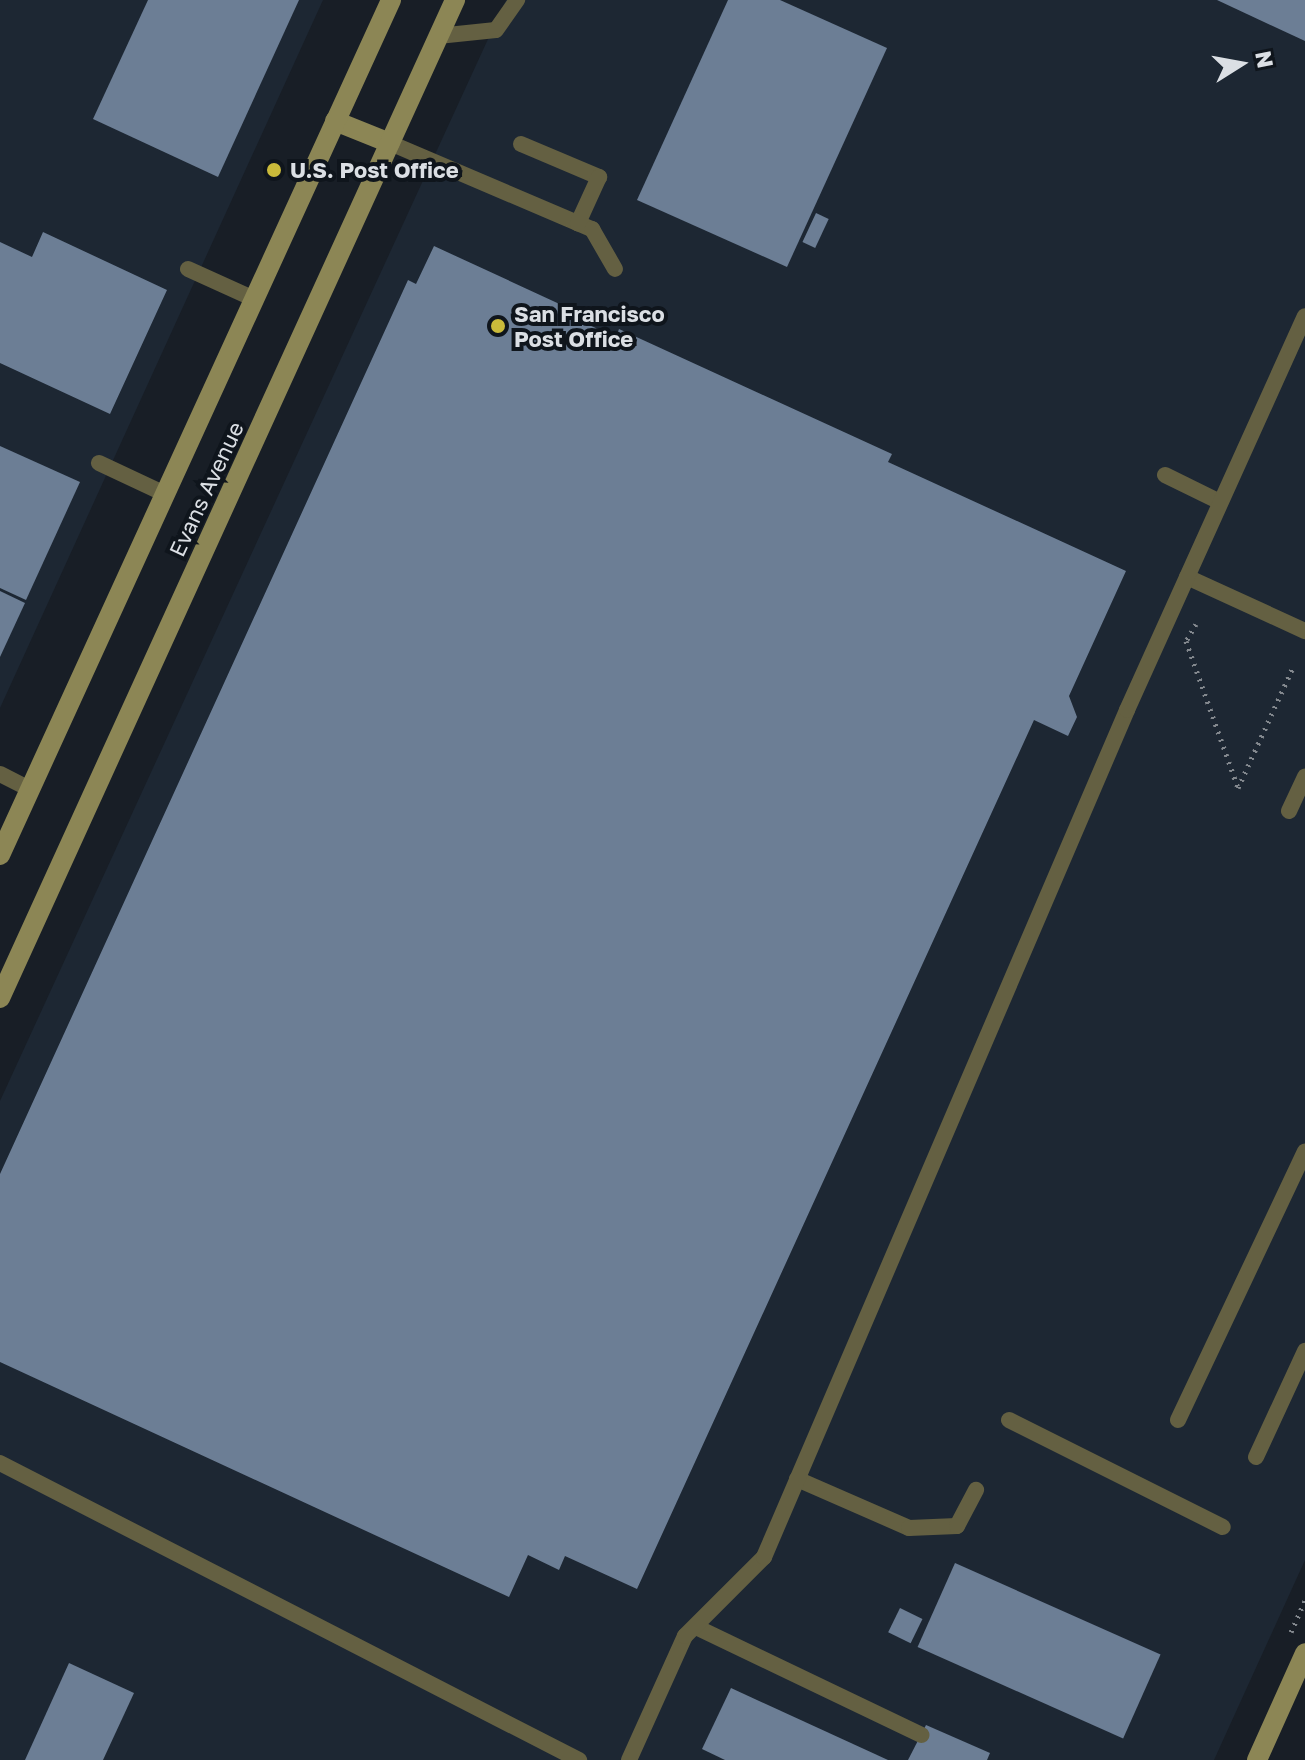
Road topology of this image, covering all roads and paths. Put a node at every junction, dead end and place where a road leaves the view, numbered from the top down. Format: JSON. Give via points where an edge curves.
{"nodes":[{"id":1,"x":391,"y":0,"type":"edge"},
{"id":2,"x":455,"y":0,"type":"edge"},
{"id":3,"x":517,"y":0,"type":"edge"},
{"id":4,"x":438,"y":36,"type":"junction"},
{"id":5,"x":335,"y":121,"type":"junction"},
{"id":6,"x":390,"y":143,"type":"junction"},
{"id":7,"x":521,"y":144,"type":"dead end"},
{"id":8,"x":578,"y":223,"type":"junction"},
{"id":9,"x":188,"y":269,"type":"dead end"},
{"id":10,"x":615,"y":269,"type":"dead end"},
{"id":11,"x":254,"y":299,"type":"junction"},
{"id":12,"x":1305,"y":316,"type":"edge"},
{"id":13,"x":99,"y":463,"type":"dead end"},
{"id":14,"x":1165,"y":475,"type":"dead end"},
{"id":15,"x":165,"y":494,"type":"junction"},
{"id":16,"x":1220,"y":502,"type":"junction"},
{"id":17,"x":1187,"y":577,"type":"junction"},
{"id":18,"x":1196,"y":624,"type":"dead end"},
{"id":19,"x":1305,"y":631,"type":"edge"},
{"id":20,"x":1294,"y":665,"type":"dead end"},
{"id":21,"x":0,"y":774,"type":"edge"},
{"id":22,"x":1305,"y":776,"type":"edge"},
{"id":23,"x":30,"y":789,"type":"junction"},
{"id":24,"x":1289,"y":811,"type":"dead end"},
{"id":25,"x":0,"y":855,"type":"edge"},
{"id":26,"x":0,"y":998,"type":"edge"},
{"id":27,"x":1305,"y":1151,"type":"edge"},
{"id":28,"x":1299,"y":1178,"type":"edge"},
{"id":29,"x":1305,"y":1351,"type":"edge"},
{"id":30,"x":1009,"y":1420,"type":"dead end"},
{"id":31,"x":1178,"y":1420,"type":"dead end"},
{"id":32,"x":1256,"y":1457,"type":"dead end"},
{"id":33,"x":0,"y":1463,"type":"edge"},
{"id":34,"x":797,"y":1479,"type":"junction"},
{"id":35,"x":976,"y":1490,"type":"dead end"},
{"id":36,"x":1223,"y":1527,"type":"dead end"},
{"id":37,"x":696,"y":1627,"type":"junction"},
{"id":38,"x":1305,"y":1653,"type":"edge"},
{"id":39,"x":921,"y":1735,"type":"dead end"},
{"id":40,"x":579,"y":1760,"type":"edge"},
{"id":41,"x":629,"y":1760,"type":"edge"},
{"id":42,"x":1257,"y":1760,"type":"edge"}],
"edges":[{"from":1,"to":5,"type":"main road","name":"Evans Avenue"},
{"from":2,"to":4,"type":"main road","name":"Evans Avenue"},
{"from":3,"to":4,"type":"lane","via":[[508,20],[496,30]]},
{"from":4,"to":6,"type":"main road","name":"Evans Avenue"},
{"from":5,"to":6,"type":"main road"},
{"from":5,"to":11,"type":"main road","name":"Evans Avenue"},
{"from":6,"to":8,"type":"lane"},
{"from":6,"to":26,"type":"main road","name":"Evans Avenue"},
{"from":7,"to":8,"type":"lane","via":[[599,177]]},
{"from":8,"to":10,"type":"lane","via":[[600,235]]},
{"from":9,"to":11,"type":"lane"},
{"from":11,"to":15,"type":"main road","name":"Evans Avenue"},
{"from":12,"to":16,"type":"lane"},
{"from":13,"to":15,"type":"lane"},
{"from":14,"to":16,"type":"lane"},
{"from":15,"to":23,"type":"main road","name":"Evans Avenue"},
{"from":16,"to":17,"type":"lane"},
{"from":17,"to":19,"type":"lane"},
{"from":17,"to":34,"type":"lane"},
{"from":18,"to":20,"type":"path","via":[[1186,641],[1238,788]]},
{"from":21,"to":23,"type":"lane"},
{"from":22,"to":24,"type":"lane"},
{"from":23,"to":25,"type":"main road","name":"Evans Avenue"},
{"from":27,"to":28,"type":"lane"},
{"from":28,"to":31,"type":"lane"},
{"from":29,"to":32,"type":"lane"},
{"from":30,"to":36,"type":"lane"},
{"from":33,"to":40,"type":"lane"},
{"from":34,"to":35,"type":"lane","via":[[909,1528],[957,1526]]},
{"from":34,"to":37,"type":"lane","via":[[764,1557]]},
{"from":37,"to":39,"type":"lane"},
{"from":37,"to":41,"type":"lane","via":[[685,1636]]},
{"from":38,"to":42,"type":"main road"}]}
